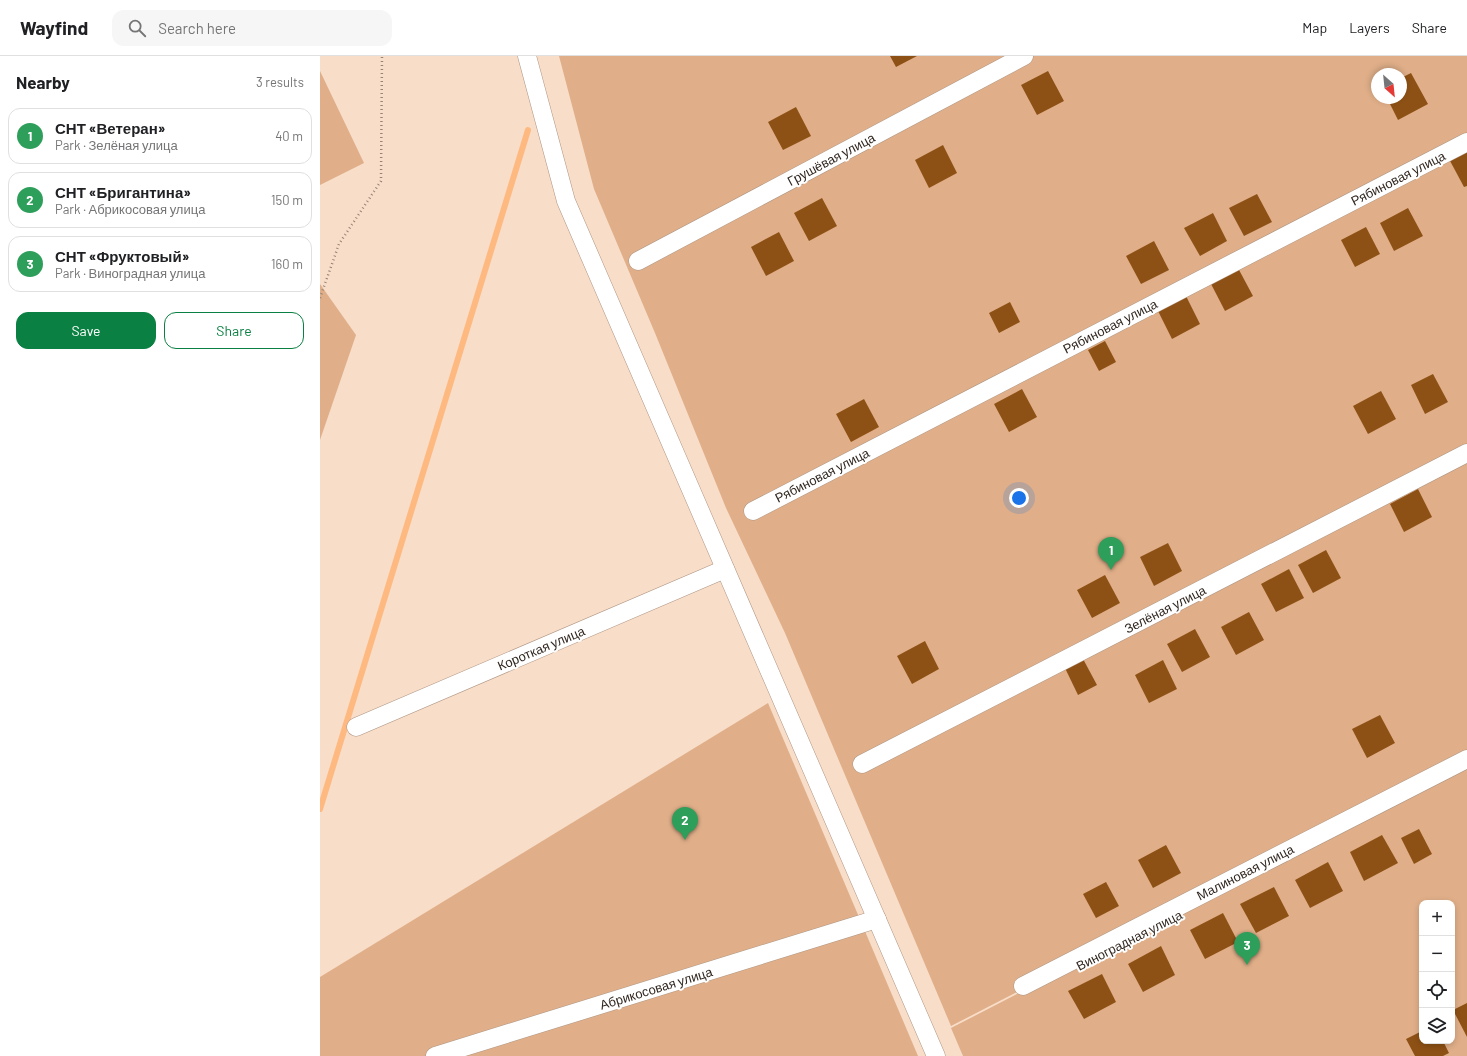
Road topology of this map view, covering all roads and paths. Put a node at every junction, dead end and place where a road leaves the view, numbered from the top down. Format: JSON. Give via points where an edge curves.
{"nodes":[{"id":1,"x":382,"y":56,"type":"edge"},
{"id":2,"x":527,"y":56,"type":"edge"},
{"id":3,"x":1024,"y":56,"type":"edge"},
{"id":4,"x":1467,"y":142,"type":"edge"},
{"id":5,"x":638,"y":261,"type":"dead end"},
{"id":6,"x":320,"y":298,"type":"edge"},
{"id":7,"x":1467,"y":453,"type":"edge"},
{"id":8,"x":753,"y":511,"type":"dead end"},
{"id":9,"x":725,"y":569,"type":"junction"},
{"id":10,"x":356,"y":727,"type":"dead end"},
{"id":11,"x":1467,"y":759,"type":"edge"},
{"id":12,"x":862,"y":764,"type":"dead end"},
{"id":13,"x":1467,"y":767,"type":"edge"},
{"id":14,"x":877,"y":919,"type":"junction"},
{"id":15,"x":1025,"y":989,"type":"joint"},
{"id":16,"x":435,"y":1056,"type":"edge"},
{"id":17,"x":936,"y":1056,"type":"edge"}],
"edges":[{"from":1,"to":6,"type":"path","via":[[381,180],[340,244]]},
{"from":2,"to":9,"type":"street","via":[[566,201]]},
{"from":3,"to":5,"type":"street","name":"Грушёвая улица"},
{"from":4,"to":8,"type":"street","name":"Рябиновая улица"},
{"from":7,"to":12,"type":"street","name":"Зелёная улица"},
{"from":9,"to":10,"type":"street","name":"Короткая улица"},
{"from":9,"to":14,"type":"street"},
{"from":11,"to":15,"type":"street","name":"Малиновая улица"},
{"from":13,"to":15,"type":"street","name":"Виноградная улица"},
{"from":14,"to":16,"type":"street","name":"Абрикосовая улица"},
{"from":14,"to":17,"type":"street"}]}
